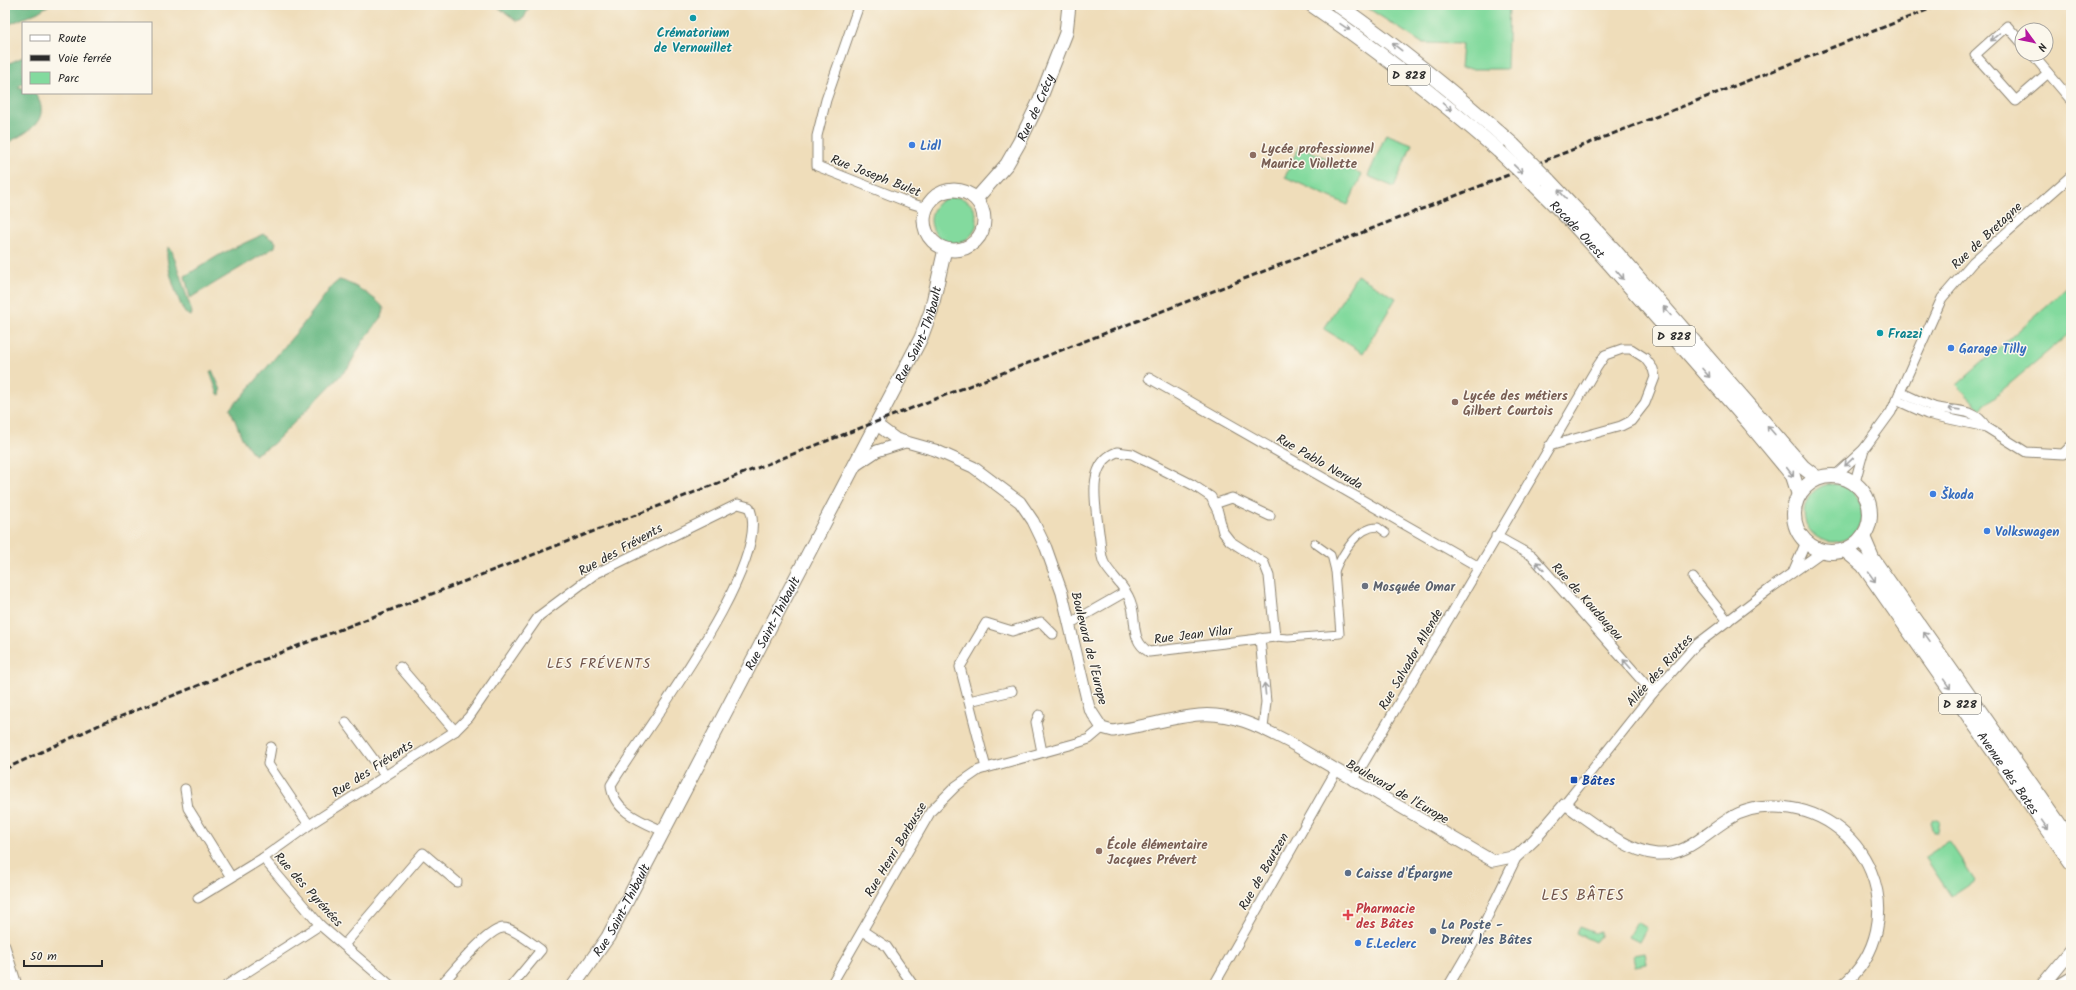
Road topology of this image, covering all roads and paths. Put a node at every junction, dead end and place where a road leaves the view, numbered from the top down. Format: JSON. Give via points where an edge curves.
{"nodes":[{"id":1,"x":860,"y":5,"type":"edge"},
{"id":2,"x":1069,"y":5,"type":"edge"},
{"id":3,"x":1312,"y":5,"type":"edge"},
{"id":4,"x":1338,"y":5,"type":"edge"},
{"id":5,"x":2014,"y":34,"type":"edge"},
{"id":6,"x":2039,"y":62,"type":"edge"},
{"id":7,"x":2048,"y":73,"type":"junction"},
{"id":8,"x":2071,"y":100,"type":"edge"},
{"id":9,"x":2071,"y":176,"type":"edge"},
{"id":10,"x":976,"y":199,"type":"junction"},
{"id":11,"x":926,"y":208,"type":"junction"},
{"id":12,"x":945,"y":249,"type":"junction"},
{"id":13,"x":1149,"y":378,"type":"dead end"},
{"id":14,"x":1898,"y":396,"type":"junction"},
{"id":15,"x":876,"y":424,"type":"junction"},
{"id":16,"x":901,"y":440,"type":"junction"},
{"id":17,"x":865,"y":445,"type":"junction"},
{"id":18,"x":1549,"y":446,"type":"junction"},
{"id":19,"x":2071,"y":446,"type":"edge"},
{"id":20,"x":1864,"y":449,"type":"junction"},
{"id":21,"x":853,"y":467,"type":"junction"},
{"id":22,"x":1836,"y":475,"type":"junction"},
{"id":23,"x":1817,"y":478,"type":"junction"},
{"id":24,"x":1855,"y":482,"type":"junction"},
{"id":25,"x":1799,"y":495,"type":"junction"},
{"id":26,"x":1214,"y":504,"type":"junction"},
{"id":27,"x":1270,"y":516,"type":"dead end"},
{"id":28,"x":1386,"y":533,"type":"dead end"},
{"id":29,"x":1496,"y":536,"type":"junction"},
{"id":30,"x":1863,"y":537,"type":"junction"},
{"id":31,"x":1314,"y":542,"type":"dead end"},
{"id":32,"x":1806,"y":542,"type":"junction"},
{"id":33,"x":1845,"y":550,"type":"junction"},
{"id":34,"x":1823,"y":551,"type":"junction"},
{"id":35,"x":1478,"y":567,"type":"junction"},
{"id":36,"x":1335,"y":572,"type":"junction"},
{"id":37,"x":1793,"y":573,"type":"junction"},
{"id":38,"x":1693,"y":578,"type":"dead end"},
{"id":39,"x":1125,"y":592,"type":"junction"},
{"id":40,"x":1728,"y":621,"type":"junction"},
{"id":41,"x":1069,"y":624,"type":"junction"},
{"id":42,"x":1053,"y":634,"type":"dead end"},
{"id":43,"x":1275,"y":637,"type":"junction"},
{"id":44,"x":1260,"y":638,"type":"junction"},
{"id":45,"x":400,"y":667,"type":"dead end"},
{"id":46,"x":1012,"y":691,"type":"dead end"},
{"id":47,"x":1653,"y":693,"type":"junction"},
{"id":48,"x":969,"y":701,"type":"junction"},
{"id":49,"x":1039,"y":715,"type":"dead end"},
{"id":50,"x":346,"y":722,"type":"dead end"},
{"id":51,"x":1102,"y":728,"type":"junction"},
{"id":52,"x":1263,"y":728,"type":"junction"},
{"id":53,"x":456,"y":731,"type":"junction"},
{"id":54,"x":271,"y":747,"type":"dead end"},
{"id":55,"x":1042,"y":752,"type":"junction"},
{"id":56,"x":986,"y":768,"type":"junction"},
{"id":57,"x":1336,"y":770,"type":"junction"},
{"id":58,"x":385,"y":775,"type":"junction"},
{"id":59,"x":1353,"y":781,"type":"junction"},
{"id":60,"x":185,"y":789,"type":"dead end"},
{"id":61,"x":1565,"y":804,"type":"junction"},
{"id":62,"x":309,"y":824,"type":"junction"},
{"id":63,"x":663,"y":831,"type":"junction"},
{"id":64,"x":2071,"y":840,"type":"edge"},
{"id":65,"x":1517,"y":856,"type":"junction"},
{"id":66,"x":263,"y":858,"type":"junction"},
{"id":67,"x":2071,"y":862,"type":"edge"},
{"id":68,"x":231,"y":877,"type":"junction"},
{"id":69,"x":457,"y":882,"type":"dead end"},
{"id":70,"x":198,"y":898,"type":"dead end"},
{"id":71,"x":320,"y":925,"type":"junction"},
{"id":72,"x":863,"y":931,"type":"junction"},
{"id":73,"x":344,"y":945,"type":"junction"},
{"id":74,"x":5,"y":946,"type":"edge"},
{"id":75,"x":2071,"y":951,"type":"edge"},
{"id":76,"x":2071,"y":979,"type":"edge"},
{"id":77,"x":17,"y":985,"type":"edge"},
{"id":78,"x":227,"y":985,"type":"edge"},
{"id":79,"x":390,"y":985,"type":"edge"},
{"id":80,"x":441,"y":985,"type":"edge"},
{"id":81,"x":512,"y":985,"type":"edge"},
{"id":82,"x":574,"y":985,"type":"edge"},
{"id":83,"x":831,"y":985,"type":"edge"},
{"id":84,"x":912,"y":985,"type":"edge"},
{"id":85,"x":1214,"y":985,"type":"edge"},
{"id":86,"x":1449,"y":985,"type":"edge"},
{"id":87,"x":1843,"y":985,"type":"edge"},
{"id":88,"x":2043,"y":985,"type":"edge"},
{"id":89,"x":2061,"y":985,"type":"edge"}],
"edges":[{"from":1,"to":11,"type":"street","name":"Rue Joseph Bulet","via":[[826,100],[817,136],[817,166]]},
{"from":2,"to":10,"type":"main road","name":"Rue de Crécy","via":[[1066,33],[1039,102],[1007,164]]},
{"from":3,"to":25,"type":"main road","name":"Rocade Ouest","number":"D 828","one_way":true,"bridge":true,"via":[[1410,76],[1499,152],[1570,220],[1793,476]]},
{"from":23,"to":4,"type":"main road","name":"Rocade Ouest","number":"D 828","one_way":true,"bridge":true,"via":[[1803,467],[1614,250],[1513,145],[1439,80]]},
{"from":5,"to":7,"type":"street","one_way":true,"via":[[2007,26],[1975,55],[2016,102]]},
{"from":6,"to":7,"type":"street"},
{"from":7,"to":8,"type":"street"},
{"from":9,"to":14,"type":"street","name":"Rue de Bretagne","via":[[1972,262],[1942,298]]},
{"from":10,"to":11,"type":"main road","via":[[962,190],[945,191],[931,200]]},
{"from":10,"to":12,"type":"main road","via":[[984,216],[979,238],[964,249]]},
{"from":11,"to":12,"type":"main road","via":[[926,233],[937,245]]},
{"from":12,"to":15,"type":"main road","name":"Rue Saint-Thibault","via":[[925,329]]},
{"from":13,"to":35,"type":"street","name":"Rue Pablo Neruda"},
{"from":14,"to":19,"type":"street","via":[[1927,414],[1986,427],[2026,452],[2063,454]]},
{"from":14,"to":20,"type":"street","name":"Rue de Bretagne","via":[[1879,430]]},
{"from":15,"to":16,"type":"street","name":"Boulevard de l'Europe"},
{"from":15,"to":17,"type":"main road","name":"Rue Saint-Thibault"},
{"from":16,"to":17,"type":"street","name":"Boulevard de l'Europe"},
{"from":16,"to":21,"type":"street","via":[[877,451]]},
{"from":16,"to":41,"type":"street","name":"Boulevard de l'Europe","via":[[935,450],[972,467],[1020,502],[1046,548],[1062,593]]},
{"from":17,"to":21,"type":"main road","name":"Rue Saint-Thibault"},
{"from":18,"to":18,"type":"street","name":"Rue Salvador Allende","via":[[1605,355],[1622,349],[1631,349],[1645,358],[1655,377],[1645,403],[1631,421]]},
{"from":18,"to":29,"type":"street","name":"Rue Salvador Allende"},
{"from":20,"to":22,"type":"street","name":"Rue de Bretagne","one_way":true},
{"from":20,"to":24,"type":"street","name":"Rue de Bretagne"},
{"from":21,"to":63,"type":"main road","name":"Rue Saint-Thibault"},
{"from":22,"to":23,"type":"main road"},
{"from":22,"to":24,"type":"main road"},
{"from":23,"to":25,"type":"main road"},
{"from":24,"to":30,"type":"main road","via":[[1866,496],[1871,514],[1869,526]]},
{"from":25,"to":32,"type":"main road","via":[[1795,504],[1795,520]]},
{"from":26,"to":27,"type":"street","via":[[1232,498]]},
{"from":26,"to":39,"type":"street","name":"Rue Jean Vilar","via":[[1210,497],[1193,485],[1132,454],[1117,452],[1108,455],[1100,465],[1096,477],[1094,498],[1104,562]]},
{"from":26,"to":43,"type":"street","name":"Rue Jean Vilar","via":[[1222,532],[1230,541],[1264,563],[1269,576]]},
{"from":28,"to":36,"type":"street","via":[[1378,527],[1370,527],[1362,533],[1341,557]]},
{"from":29,"to":35,"type":"street","name":"Rue Salvador Allende"},
{"from":47,"to":29,"type":"street","name":"Rue de Koudougou","one_way":true,"via":[[1532,556]]},
{"from":30,"to":33,"type":"main road"},
{"from":64,"to":30,"type":"main road","name":"Avenue des Bates","number":"D 828","one_way":true,"via":[[1872,558]]},
{"from":31,"to":36,"type":"street","via":[[1331,555]]},
{"from":32,"to":34,"type":"main road"},
{"from":32,"to":37,"type":"street"},
{"from":33,"to":34,"type":"main road"},
{"from":33,"to":67,"type":"main road","name":"Avenue des Bates","number":"D 828","one_way":true,"via":[[1863,565]]},
{"from":34,"to":37,"type":"street","name":"Allée des Riottes"},
{"from":35,"to":59,"type":"street","name":"Rue Salvador Allende"},
{"from":36,"to":43,"type":"street","via":[[1340,634]]},
{"from":37,"to":40,"type":"street","name":"Allée des Riottes"},
{"from":38,"to":40,"type":"street"},
{"from":39,"to":41,"type":"street"},
{"from":39,"to":44,"type":"street","name":"Rue Jean Vilar","via":[[1130,601],[1137,640],[1142,648],[1149,652]]},
{"from":40,"to":47,"type":"street","name":"Allée des Riottes","via":[[1696,645]]},
{"from":41,"to":51,"type":"street","name":"Boulevard de l'Europe","via":[[1089,708]]},
{"from":42,"to":48,"type":"street","via":[[1041,622],[1012,631],[986,623],[960,667]]},
{"from":43,"to":44,"type":"street","name":"Rue Jean Vilar"},
{"from":52,"to":44,"type":"street","one_way":true,"via":[[1266,702]]},
{"from":45,"to":53,"type":"street"},
{"from":46,"to":48,"type":"street"},
{"from":47,"to":61,"type":"street","name":"Allée des Riottes"},
{"from":48,"to":56,"type":"street"},
{"from":49,"to":55,"type":"street","via":[[1036,722]]},
{"from":50,"to":58,"type":"street"},
{"from":51,"to":52,"type":"street","name":"Boulevard de l'Europe","via":[[1113,731],[1200,715],[1224,716]]},
{"from":51,"to":55,"type":"street","name":"Rue Henri Barbusse","via":[[1089,739]]},
{"from":52,"to":57,"type":"street","name":"Boulevard de l'Europe"},
{"from":53,"to":58,"type":"street","name":"Rue des Frévents"},
{"from":53,"to":63,"type":"street","name":"Rue des Frévents","via":[[469,717],[539,616],[595,574],[738,504],[749,508],[753,516],[752,534],[744,565],[727,601],[687,670],[611,785],[612,794],[619,807]]},
{"from":54,"to":62,"type":"street","via":[[268,764]]},
{"from":55,"to":56,"type":"street","name":"Rue Henri Barbusse"},
{"from":56,"to":72,"type":"street","name":"Rue Henri Barbusse","via":[[956,786],[931,811]]},
{"from":57,"to":59,"type":"street","name":"Boulevard de l'Europe"},
{"from":57,"to":85,"type":"street","name":"Rue de Bautzen"},
{"from":58,"to":62,"type":"street","name":"Rue des Frévents"},
{"from":59,"to":65,"type":"street","name":"Boulevard de l'Europe","via":[[1493,861]]},
{"from":60,"to":68,"type":"street","via":[[188,808]]},
{"from":61,"to":65,"type":"street"},
{"from":61,"to":87,"type":"street","via":[[1632,847],[1658,854],[1683,850],[1730,818],[1757,808],[1803,810],[1832,824],[1853,842],[1866,859],[1875,881],[1878,899],[1878,921],[1872,944],[1858,969]]},
{"from":62,"to":66,"type":"street","name":"Rue des Frévents"},
{"from":63,"to":82,"type":"main road","name":"Rue Saint-Thibault","via":[[608,937]]},
{"from":65,"to":86,"type":"street","via":[[1481,930]]},
{"from":66,"to":68,"type":"street","name":"Rue des Frévents"},
{"from":66,"to":71,"type":"street","name":"Rue des Pyrénées"},
{"from":68,"to":70,"type":"street","name":"Rue des Frévents"},
{"from":69,"to":73,"type":"street","via":[[422,853]]},
{"from":71,"to":73,"type":"street","name":"Rue des Pyrénées"},
{"from":71,"to":78,"type":"street"},
{"from":72,"to":83,"type":"street","name":"Rue Henri Barbusse"},
{"from":72,"to":84,"type":"street","via":[[886,946]]},
{"from":73,"to":79,"type":"street","name":"Rue des Pyrénées"},
{"from":74,"to":77,"type":"street"},
{"from":75,"to":88,"type":"main road"},
{"from":76,"to":89,"type":"main road"},
{"from":80,"to":81,"type":"street","via":[[490,933],[503,928],[511,930],[541,950]]}]}
